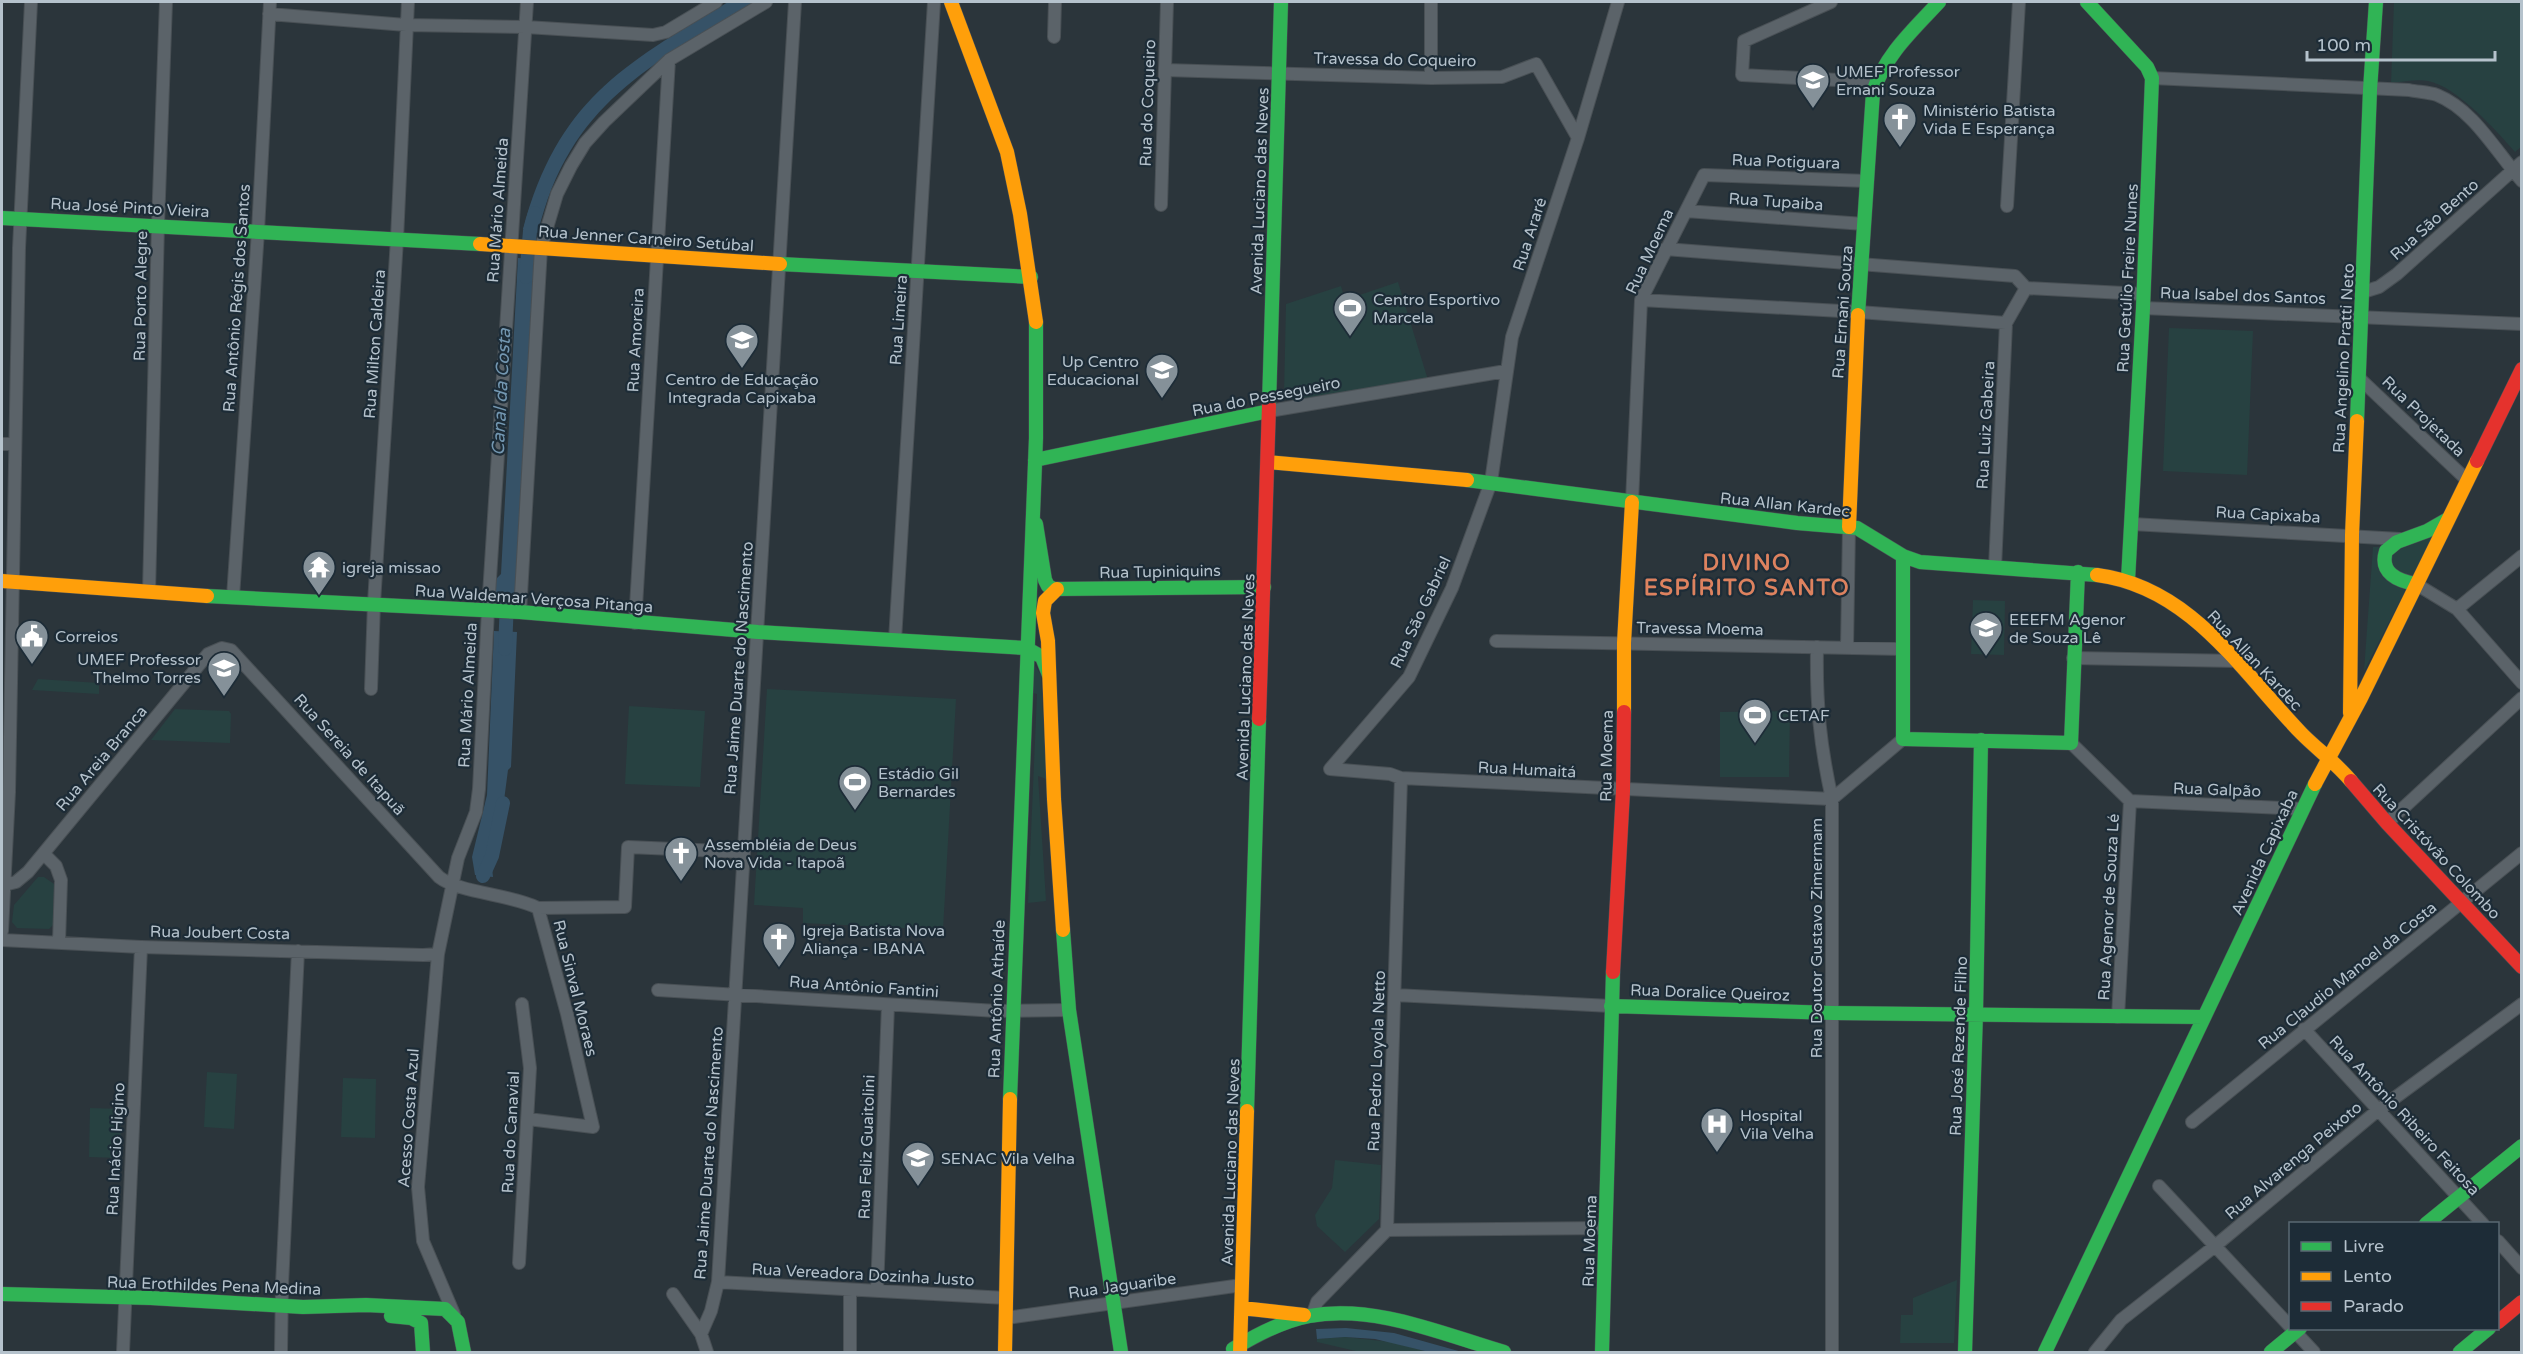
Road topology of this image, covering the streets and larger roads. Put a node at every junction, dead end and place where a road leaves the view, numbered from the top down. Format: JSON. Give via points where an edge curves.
{"nodes":[{"id":1,"x":30,"y":2,"type":"edge"},
{"id":2,"x":166,"y":2,"type":"edge"},
{"id":3,"x":408,"y":2,"type":"edge"},
{"id":4,"x":527,"y":2,"type":"edge"},
{"id":5,"x":716,"y":2,"type":"edge"},
{"id":6,"x":766,"y":2,"type":"edge"},
{"id":7,"x":795,"y":2,"type":"edge"},
{"id":8,"x":934,"y":2,"type":"edge"},
{"id":9,"x":951,"y":2,"type":"edge"},
{"id":10,"x":1055,"y":2,"type":"edge"},
{"id":11,"x":1167,"y":2,"type":"edge"},
{"id":12,"x":1281,"y":2,"type":"edge"},
{"id":13,"x":1431,"y":2,"type":"edge"},
{"id":14,"x":1618,"y":2,"type":"edge"},
{"id":15,"x":1831,"y":2,"type":"edge"},
{"id":16,"x":1939,"y":2,"type":"edge"},
{"id":17,"x":2019,"y":2,"type":"edge"},
{"id":18,"x":2026,"y":2,"type":"edge"},
{"id":19,"x":2087,"y":2,"type":"edge"},
{"id":20,"x":2376,"y":2,"type":"edge"},
{"id":21,"x":269,"y":8,"type":"edge"},
{"id":22,"x":2019,"y":15,"type":"junction"},
{"id":23,"x":406,"y":24,"type":"junction"},
{"id":24,"x":526,"y":27,"type":"junction"},
{"id":25,"x":1054,"y":37,"type":"dead end"},
{"id":26,"x":669,"y":60,"type":"junction"},
{"id":27,"x":1165,"y":70,"type":"junction"},
{"id":28,"x":1279,"y":73,"type":"junction"},
{"id":29,"x":1431,"y":78,"type":"junction"},
{"id":30,"x":2152,"y":78,"type":"junction"},
{"id":31,"x":1876,"y":82,"type":"junction"},
{"id":32,"x":2370,"y":90,"type":"junction"},
{"id":33,"x":1578,"y":138,"type":"junction"},
{"id":34,"x":2517,"y":166,"type":"edge"},
{"id":35,"x":1704,"y":175,"type":"joint"},
{"id":36,"x":1867,"y":181,"type":"junction"},
{"id":37,"x":2522,"y":181,"type":"edge"},
{"id":38,"x":1161,"y":205,"type":"dead end"},
{"id":39,"x":2007,"y":206,"type":"dead end"},
{"id":40,"x":1686,"y":211,"type":"junction"},
{"id":41,"x":2,"y":218,"type":"edge"},
{"id":42,"x":22,"y":219,"type":"junction"},
{"id":43,"x":158,"y":224,"type":"junction"},
{"id":44,"x":1864,"y":224,"type":"junction"},
{"id":45,"x":258,"y":231,"type":"junction"},
{"id":46,"x":397,"y":239,"type":"junction"},
{"id":47,"x":515,"y":246,"type":"junction"},
{"id":48,"x":539,"y":248,"type":"junction"},
{"id":49,"x":1665,"y":249,"type":"junction"},
{"id":50,"x":656,"y":258,"type":"junction"},
{"id":51,"x":1863,"y":263,"type":"junction"},
{"id":52,"x":780,"y":264,"type":"junction"},
{"id":53,"x":918,"y":271,"type":"junction"},
{"id":54,"x":1031,"y":277,"type":"junction"},
{"id":55,"x":2026,"y":288,"type":"junction"},
{"id":56,"x":2363,"y":292,"type":"junction"},
{"id":57,"x":1641,"y":300,"type":"junction"},
{"id":58,"x":2143,"y":301,"type":"junction"},
{"id":59,"x":1859,"y":312,"type":"junction"},
{"id":60,"x":2361,"y":316,"type":"junction"},
{"id":61,"x":2006,"y":323,"type":"junction"},
{"id":62,"x":2522,"y":324,"type":"edge"},
{"id":63,"x":2522,"y":369,"type":"edge"},
{"id":64,"x":1506,"y":371,"type":"junction"},
{"id":65,"x":2358,"y":377,"type":"junction"},
{"id":66,"x":1269,"y":411,"type":"junction"},
{"id":67,"x":2,"y":444,"type":"edge"},
{"id":68,"x":15,"y":444,"type":"junction"},
{"id":69,"x":1035,"y":460,"type":"junction"},
{"id":70,"x":1268,"y":462,"type":"junction"},
{"id":71,"x":2467,"y":480,"type":"junction"},
{"id":72,"x":1491,"y":482,"type":"junction"},
{"id":73,"x":1632,"y":502,"type":"junction"},
{"id":74,"x":1032,"y":514,"type":"junction"},
{"id":75,"x":2448,"y":519,"type":"junction"},
{"id":76,"x":2132,"y":524,"type":"junction"},
{"id":77,"x":1849,"y":527,"type":"junction"},
{"id":78,"x":2352,"y":535,"type":"junction"},
{"id":79,"x":2402,"y":539,"type":"junction"},
{"id":80,"x":1903,"y":556,"type":"junction"},
{"id":81,"x":2522,"y":556,"type":"edge"},
{"id":82,"x":1995,"y":568,"type":"junction"},
{"id":83,"x":2078,"y":572,"type":"junction"},
{"id":84,"x":2128,"y":580,"type":"junction"},
{"id":85,"x":7,"y":581,"type":"edge"},
{"id":86,"x":2416,"y":584,"type":"junction"},
{"id":87,"x":1264,"y":587,"type":"junction"},
{"id":88,"x":1057,"y":589,"type":"junction"},
{"id":89,"x":149,"y":592,"type":"junction"},
{"id":90,"x":233,"y":597,"type":"junction"},
{"id":91,"x":374,"y":603,"type":"junction"},
{"id":92,"x":2457,"y":609,"type":"junction"},
{"id":93,"x":491,"y":610,"type":"junction"},
{"id":94,"x":518,"y":612,"type":"junction"},
{"id":95,"x":635,"y":622,"type":"junction"},
{"id":96,"x":758,"y":632,"type":"junction"},
{"id":97,"x":895,"y":640,"type":"junction"},
{"id":98,"x":1496,"y":641,"type":"dead end"},
{"id":99,"x":1624,"y":643,"type":"junction"},
{"id":100,"x":222,"y":648,"type":"joint"},
{"id":101,"x":1026,"y":648,"type":"junction"},
{"id":102,"x":1817,"y":648,"type":"junction"},
{"id":103,"x":1847,"y":648,"type":"junction"},
{"id":104,"x":1903,"y":649,"type":"junction"},
{"id":105,"x":2073,"y":658,"type":"junction"},
{"id":106,"x":2238,"y":661,"type":"junction"},
{"id":107,"x":1049,"y":675,"type":"junction"},
{"id":108,"x":2522,"y":684,"type":"edge"},
{"id":109,"x":371,"y":689,"type":"dead end"},
{"id":110,"x":2522,"y":698,"type":"edge"},
{"id":111,"x":5,"y":715,"type":"edge"},
{"id":112,"x":2350,"y":716,"type":"junction"},
{"id":113,"x":1903,"y":739,"type":"junction"},
{"id":114,"x":1981,"y":740,"type":"junction"},
{"id":115,"x":2072,"y":742,"type":"junction"},
{"id":116,"x":2328,"y":759,"type":"junction"},
{"id":117,"x":1330,"y":769,"type":"joint"},
{"id":118,"x":1401,"y":778,"type":"junction"},
{"id":119,"x":1623,"y":791,"type":"junction"},
{"id":120,"x":1832,"y":800,"type":"junction"},
{"id":121,"x":2130,"y":801,"type":"junction"},
{"id":122,"x":2302,"y":809,"type":"junction"},
{"id":123,"x":2387,"y":823,"type":"junction"},
{"id":124,"x":4,"y":840,"type":"edge"},
{"id":125,"x":743,"y":852,"type":"junction"},
{"id":126,"x":44,"y":854,"type":"junction"},
{"id":127,"x":2522,"y":854,"type":"edge"},
{"id":128,"x":453,"y":884,"type":"junction"},
{"id":129,"x":4,"y":885,"type":"junction"},
{"id":130,"x":2462,"y":903,"type":"junction"},
{"id":131,"x":538,"y":908,"type":"junction"},
{"id":132,"x":2,"y":931,"type":"edge"},
{"id":133,"x":2,"y":940,"type":"edge"},
{"id":134,"x":59,"y":942,"type":"junction"},
{"id":135,"x":141,"y":947,"type":"junction"},
{"id":136,"x":298,"y":951,"type":"junction"},
{"id":137,"x":438,"y":954,"type":"junction"},
{"id":138,"x":2522,"y":967,"type":"edge"},
{"id":139,"x":658,"y":990,"type":"dead end"},
{"id":140,"x":735,"y":994,"type":"junction"},
{"id":141,"x":1395,"y":995,"type":"junction"},
{"id":142,"x":522,"y":1004,"type":"dead end"},
{"id":143,"x":2522,"y":1004,"type":"edge"},
{"id":144,"x":888,"y":1005,"type":"junction"},
{"id":145,"x":1611,"y":1005,"type":"junction"},
{"id":146,"x":1069,"y":1010,"type":"junction"},
{"id":147,"x":1012,"y":1011,"type":"junction"},
{"id":148,"x":1833,"y":1013,"type":"junction"},
{"id":149,"x":1976,"y":1013,"type":"junction"},
{"id":150,"x":2118,"y":1017,"type":"junction"},
{"id":151,"x":2204,"y":1017,"type":"junction"},
{"id":152,"x":2304,"y":1029,"type":"junction"},
{"id":153,"x":2377,"y":1111,"type":"junction"},
{"id":154,"x":528,"y":1119,"type":"junction"},
{"id":155,"x":2192,"y":1122,"type":"dead end"},
{"id":156,"x":2522,"y":1146,"type":"edge"},
{"id":157,"x":2160,"y":1186,"type":"dead end"},
{"id":158,"x":2459,"y":1196,"type":"junction"},
{"id":159,"x":2428,"y":1222,"type":"edge"},
{"id":160,"x":2481,"y":1222,"type":"edge"},
{"id":161,"x":1605,"y":1228,"type":"junction"},
{"id":162,"x":1387,"y":1230,"type":"junction"},
{"id":163,"x":2499,"y":1242,"type":"edge"},
{"id":164,"x":2216,"y":1246,"type":"junction"},
{"id":165,"x":519,"y":1263,"type":"dead end"},
{"id":166,"x":2522,"y":1268,"type":"edge"},
{"id":167,"x":718,"y":1282,"type":"junction"},
{"id":168,"x":1242,"y":1285,"type":"junction"},
{"id":169,"x":850,"y":1290,"type":"junction"},
{"id":170,"x":877,"y":1291,"type":"junction"},
{"id":171,"x":2,"y":1294,"type":"edge"},
{"id":172,"x":673,"y":1294,"type":"dead end"},
{"id":173,"x":125,"y":1298,"type":"junction"},
{"id":174,"x":1006,"y":1298,"type":"junction"},
{"id":175,"x":2522,"y":1302,"type":"edge"},
{"id":176,"x":1113,"y":1303,"type":"junction"},
{"id":177,"x":281,"y":1305,"type":"junction"},
{"id":178,"x":303,"y":1307,"type":"junction"},
{"id":179,"x":1242,"y":1308,"type":"junction"},
{"id":180,"x":454,"y":1314,"type":"junction"},
{"id":181,"x":1311,"y":1316,"type":"junction"},
{"id":182,"x":1006,"y":1318,"type":"junction"},
{"id":183,"x":2499,"y":1321,"type":"edge"},
{"id":184,"x":2289,"y":1323,"type":"edge"},
{"id":185,"x":2488,"y":1330,"type":"edge"},
{"id":186,"x":2297,"y":1331,"type":"edge"},
{"id":187,"x":701,"y":1334,"type":"junction"},
{"id":188,"x":1004,"y":1349,"type":"edge"},
{"id":189,"x":1241,"y":1349,"type":"edge"},
{"id":190,"x":2050,"y":1350,"type":"edge"},
{"id":191,"x":123,"y":1353,"type":"edge"},
{"id":192,"x":281,"y":1353,"type":"edge"},
{"id":193,"x":423,"y":1353,"type":"edge"},
{"id":194,"x":464,"y":1353,"type":"edge"},
{"id":195,"x":706,"y":1353,"type":"edge"},
{"id":196,"x":850,"y":1353,"type":"edge"},
{"id":197,"x":1121,"y":1353,"type":"edge"},
{"id":198,"x":1229,"y":1353,"type":"edge"},
{"id":199,"x":1504,"y":1353,"type":"edge"},
{"id":200,"x":1602,"y":1353,"type":"edge"},
{"id":201,"x":1832,"y":1353,"type":"edge"},
{"id":202,"x":1965,"y":1353,"type":"edge"},
{"id":203,"x":2095,"y":1353,"type":"edge"},
{"id":204,"x":2271,"y":1353,"type":"edge"},
{"id":205,"x":2314,"y":1353,"type":"edge"},
{"id":206,"x":2460,"y":1353,"type":"edge"}],
"edges":[{"from":1,"to":42,"type":"street"},
{"from":2,"to":43,"type":"street","name":"Rua Porto Alegre"},
{"from":3,"to":23,"type":"street","name":"Rua Milton Caldeira"},
{"from":4,"to":24,"type":"street","name":"Rua Mário Almeida"},
{"from":5,"to":24,"type":"street","via":[[655,35]]},
{"from":6,"to":26,"type":"street"},
{"from":7,"to":52,"type":"street","name":"Rua Jaime Duarte do Nascimento"},
{"from":8,"to":53,"type":"street","name":"Rua Limeira"},
{"from":9,"to":54,"type":"street","name":"Rua Antônio Athaíde","via":[[1003,137]]},
{"from":10,"to":25,"type":"street"},
{"from":11,"to":27,"type":"street","name":"Rua do Coqueiro"},
{"from":12,"to":28,"type":"street","name":"Avenida Luciano das Neves"},
{"from":13,"to":29,"type":"street"},
{"from":14,"to":33,"type":"street","name":"Rua Araré"},
{"from":15,"to":31,"type":"street","via":[[1744,41],[1742,75]]},
{"from":16,"to":31,"type":"street","name":"Rua Ernani Souza","via":[[1890,57]]},
{"from":17,"to":22,"type":"street"},
{"from":18,"to":22,"type":"street"},
{"from":19,"to":30,"type":"street","via":[[2147,67]]},
{"from":20,"to":32,"type":"street","name":"Rua Angelino Pratti Neto"},
{"from":21,"to":23,"type":"street"},
{"from":21,"to":45,"type":"street","name":"Rua Antônio Régis dos Santos"},
{"from":22,"to":39,"type":"street"},
{"from":23,"to":24,"type":"street"},
{"from":23,"to":46,"type":"street","name":"Rua Milton Caldeira"},
{"from":24,"to":47,"type":"street","name":"Rua Mário Almeida"},
{"from":26,"to":48,"type":"street","via":[[585,143],[557,194]]},
{"from":26,"to":50,"type":"street","name":"Rua Amoreira"},
{"from":27,"to":28,"type":"street","name":"Travessa do Coqueiro"},
{"from":27,"to":38,"type":"street","name":"Rua do Coqueiro"},
{"from":28,"to":29,"type":"street","name":"Travessa do Coqueiro"},
{"from":28,"to":66,"type":"street","name":"Avenida Luciano das Neves"},
{"from":29,"to":33,"type":"street","name":"Travessa do Coqueiro","via":[[1502,77],[1536,64]]},
{"from":30,"to":32,"type":"street"},
{"from":30,"to":58,"type":"street","name":"Rua Getúlio Freire Nunes"},
{"from":31,"to":36,"type":"street","name":"Rua Ernani Souza"},
{"from":32,"to":34,"type":"street","via":[[2436,94],[2474,122]]},
{"from":32,"to":56,"type":"street","name":"Rua Angelino Pratti Neto"},
{"from":33,"to":64,"type":"street","name":"Rua Araré","via":[[1512,337]]},
{"from":34,"to":37,"type":"street"},
{"from":34,"to":56,"type":"street","name":"Rua São Bento","via":[[2397,274],[2379,287]]},
{"from":35,"to":36,"type":"street","name":"Rua Potiguara"},
{"from":35,"to":40,"type":"street","name":"Rua Moema"},
{"from":36,"to":44,"type":"street","name":"Rua Ernani Souza"},
{"from":40,"to":44,"type":"street","name":"Rua Tupaiba"},
{"from":40,"to":49,"type":"street","name":"Rua Moema"},
{"from":41,"to":42,"type":"street","name":"Rua José Pinto Vieira"},
{"from":42,"to":43,"type":"street","name":"Rua José Pinto Vieira"},
{"from":42,"to":68,"type":"street"},
{"from":43,"to":45,"type":"street","name":"Rua José Pinto Vieira"},
{"from":43,"to":89,"type":"street","name":"Rua Porto Alegre"},
{"from":44,"to":51,"type":"street","name":"Rua Ernani Souza"},
{"from":45,"to":46,"type":"street","name":"Rua Jenner Carneiro Setúbal"},
{"from":45,"to":90,"type":"street","name":"Rua Antônio Régis dos Santos"},
{"from":46,"to":47,"type":"street","name":"Rua Jenner Carneiro Setúbal"},
{"from":46,"to":91,"type":"street","name":"Rua Milton Caldeira"},
{"from":47,"to":48,"type":"street","name":"Rua Jenner Carneiro Setúbal"},
{"from":47,"to":93,"type":"street","name":"Rua Mário Almeida"},
{"from":48,"to":50,"type":"street","name":"Rua Jenner Carneiro Setúbal"},
{"from":48,"to":94,"type":"street"},
{"from":49,"to":51,"type":"street"},
{"from":49,"to":57,"type":"street","name":"Rua Moema"},
{"from":50,"to":52,"type":"street","name":"Rua Jenner Carneiro Setúbal"},
{"from":50,"to":95,"type":"street","name":"Rua Amoreira"},
{"from":51,"to":55,"type":"street","via":[[2014,276]]},
{"from":51,"to":59,"type":"street","name":"Rua Ernani Souza"},
{"from":52,"to":53,"type":"street","name":"Rua Jenner Carneiro Setúbal"},
{"from":52,"to":96,"type":"street","name":"Rua Jaime Duarte do Nascimento"},
{"from":53,"to":54,"type":"street","name":"Rua Jenner Carneiro Setúbal"},
{"from":53,"to":97,"type":"street","name":"Rua Limeira"},
{"from":54,"to":69,"type":"street","name":"Rua Antônio Athaíde","via":[[1037,328]]},
{"from":55,"to":58,"type":"street","name":"Rua Isabel dos Santos"},
{"from":55,"to":61,"type":"street","name":"Rua Luiz Gabeira"},
{"from":56,"to":60,"type":"street","name":"Rua Angelino Pratti Neto"},
{"from":57,"to":59,"type":"street"},
{"from":57,"to":73,"type":"street","name":"Rua Moema"},
{"from":58,"to":60,"type":"street","name":"Rua Isabel dos Santos"},
{"from":58,"to":76,"type":"street","name":"Rua Getúlio Freire Nunes"},
{"from":59,"to":61,"type":"street"},
{"from":59,"to":77,"type":"street","name":"Rua Ernani Souza"},
{"from":60,"to":62,"type":"street","name":"Rua Isabel dos Santos"},
{"from":60,"to":65,"type":"street","name":"Rua Angelino Pratti Neto"},
{"from":61,"to":82,"type":"street","name":"Rua Luiz Gabeira"},
{"from":63,"to":71,"type":"street","name":"Avenida Capixaba"},
{"from":64,"to":66,"type":"street","name":"Rua do Pessegueiro"},
{"from":64,"to":72,"type":"street","name":"Rua Araré"},
{"from":65,"to":71,"type":"street","name":"Rua Projetada"},
{"from":65,"to":78,"type":"street","name":"Rua Angelino Pratti Neto"},
{"from":66,"to":69,"type":"street","name":"Rua do Pessegueiro"},
{"from":66,"to":70,"type":"street","name":"Avenida Luciano das Neves"},
{"from":67,"to":68,"type":"street"},
{"from":68,"to":85,"type":"street"},
{"from":69,"to":74,"type":"street","name":"Rua Antônio Athaíde"},
{"from":70,"to":72,"type":"street","name":"Rua Allan Kardec"},
{"from":70,"to":87,"type":"street","name":"Avenida Luciano das Neves"},
{"from":71,"to":75,"type":"street","name":"Avenida Capixaba"},
{"from":72,"to":73,"type":"street","name":"Rua Allan Kardec"},
{"from":72,"to":117,"type":"street","name":"Rua São Gabriel","via":[[1452,588],[1409,677]]},
{"from":73,"to":77,"type":"street","name":"Rua Allan Kardec"},
{"from":73,"to":99,"type":"street","name":"Rua Moema"},
{"from":74,"to":88,"type":"street","via":[[1041,544],[1045,580]]},
{"from":74,"to":101,"type":"street","name":"Rua Antônio Athaíde"},
{"from":75,"to":79,"type":"street","via":[[2428,531]]},
{"from":75,"to":86,"type":"street","name":"Avenida Capixaba"},
{"from":76,"to":78,"type":"street","name":"Rua Capixaba"},
{"from":76,"to":84,"type":"street","name":"Rua Getúlio Freire Nunes"},
{"from":77,"to":80,"type":"street","name":"Rua Allan Kardec"},
{"from":77,"to":103,"type":"street","name":"Rua Ernani Souza"},
{"from":78,"to":79,"type":"street","name":"Rua Capixaba"},
{"from":78,"to":112,"type":"street","name":"Rua Angelino Pratti Neto"},
{"from":79,"to":86,"type":"street","via":[[2386,551],[2386,570],[2396,579]]},
{"from":80,"to":82,"type":"street","name":"Rua Allan Kardec","via":[[1930,564]]},
{"from":80,"to":104,"type":"street"},
{"from":81,"to":92,"type":"street"},
{"from":82,"to":83,"type":"street","name":"Rua Allan Kardec"},
{"from":83,"to":84,"type":"street","name":"Rua Allan Kardec"},
{"from":83,"to":105,"type":"street"},
{"from":84,"to":106,"type":"street","name":"Rua Allan Kardec","via":[[2175,603]]},
{"from":85,"to":89,"type":"street","name":"Rua Waldemar Verçosa Pitanga"},
{"from":85,"to":111,"type":"street"},
{"from":86,"to":92,"type":"street"},
{"from":86,"to":112,"type":"street","name":"Avenida Capixaba"},
{"from":87,"to":88,"type":"street","name":"Rua Tupiniquins"},
{"from":87,"to":168,"type":"street","name":"Avenida Luciano das Neves"},
{"from":88,"to":107,"type":"street","via":[[1044,607]]},
{"from":89,"to":90,"type":"street","name":"Rua Waldemar Verçosa Pitanga"},
{"from":90,"to":91,"type":"street","name":"Rua Waldemar Verçosa Pitanga"},
{"from":91,"to":93,"type":"street","name":"Rua Waldemar Verçosa Pitanga"},
{"from":91,"to":109,"type":"street","name":"Rua Milton Caldeira"},
{"from":92,"to":108,"type":"street"},
{"from":93,"to":94,"type":"street","name":"Rua Waldemar Verçosa Pitanga"},
{"from":93,"to":128,"type":"street","name":"Rua Mário Almeida","via":[[476,812],[458,858]]},
{"from":94,"to":95,"type":"street","name":"Rua Waldemar Verçosa Pitanga"},
{"from":95,"to":96,"type":"street","name":"Rua Waldemar Verçosa Pitanga"},
{"from":96,"to":97,"type":"street","name":"Rua Waldemar Verçosa Pitanga"},
{"from":96,"to":125,"type":"street","name":"Rua Jaime Duarte do Nascimento"},
{"from":97,"to":101,"type":"street","name":"Rua Waldemar Verçosa Pitanga"},
{"from":98,"to":99,"type":"street","name":"Travessa Moema"},
{"from":99,"to":102,"type":"street","name":"Travessa Moema"},
{"from":99,"to":119,"type":"street","name":"Rua Moema"},
{"from":100,"to":126,"type":"street","name":"Rua Areia Branca","via":[[208,654]]},
{"from":100,"to":128,"type":"street","name":"Rua Sereia de Itapuã","via":[[235,653],[439,877]]},
{"from":101,"to":107,"type":"street","via":[[1042,657]]},
{"from":101,"to":147,"type":"street","name":"Rua Antônio Athaíde"},
{"from":102,"to":103,"type":"street","name":"Travessa Moema"},
{"from":102,"to":120,"type":"street","via":[[1817,715]]},
{"from":103,"to":104,"type":"street","name":"Travessa Moema"},
{"from":104,"to":113,"type":"street"},
{"from":105,"to":106,"type":"street"},
{"from":105,"to":115,"type":"street"},
{"from":106,"to":116,"type":"street","name":"Rua Allan Kardec"},
{"from":107,"to":146,"type":"street"},
{"from":110,"to":123,"type":"street"},
{"from":111,"to":124,"type":"street"},
{"from":112,"to":116,"type":"street","name":"Avenida Capixaba"},
{"from":113,"to":114,"type":"street"},
{"from":113,"to":120,"type":"street","name":"Rua Doutor Gustavo Zimermam"},
{"from":114,"to":115,"type":"street"},
{"from":114,"to":149,"type":"street","name":"Rua José Rezende Filho"},
{"from":115,"to":121,"type":"street","name":"Rua Agenor de Souza Lé"},
{"from":116,"to":122,"type":"street","name":"Avenida Capixaba"},
{"from":116,"to":123,"type":"street","name":"Rua Cristóvão Colombo"},
{"from":117,"to":118,"type":"street","name":"Rua Humaitá"},
{"from":118,"to":119,"type":"street","name":"Rua Humaitá"},
{"from":118,"to":141,"type":"street","name":"Rua Pedro Loyola Netto"},
{"from":119,"to":120,"type":"street","name":"Rua Humaitá"},
{"from":119,"to":145,"type":"street","name":"Rua Moema"},
{"from":120,"to":148,"type":"street","name":"Rua Doutor Gustavo Zimermam"},
{"from":121,"to":122,"type":"street","name":"Rua Galpão"},
{"from":121,"to":150,"type":"street","name":"Rua Agenor de Souza Lé"},
{"from":122,"to":151,"type":"street","name":"Avenida Capixaba"},
{"from":123,"to":130,"type":"street","name":"Rua Cristóvão Colombo"},
{"from":124,"to":129,"type":"street"},
{"from":125,"to":131,"type":"street","via":[[628,847],[625,907]]},
{"from":125,"to":140,"type":"street","name":"Rua Jaime Duarte do Nascimento"},
{"from":126,"to":129,"type":"street","name":"Rua Areia Branca","via":[[24,876]]},
{"from":126,"to":134,"type":"street","via":[[56,866],[61,880]]},
{"from":127,"to":130,"type":"street","name":"Rua Claudio Manoel da Costa"},
{"from":128,"to":131,"type":"street","name":"Rua Sinval Moraes","via":[[519,899]]},
{"from":128,"to":137,"type":"street","name":"Rua Mário Almeida"},
{"from":129,"to":132,"type":"street"},
{"from":130,"to":138,"type":"street","name":"Rua Cristóvão Colombo"},
{"from":130,"to":152,"type":"street","name":"Rua Claudio Manoel da Costa"},
{"from":131,"to":154,"type":"street","name":"Rua Sinval Moraes","via":[[593,1127]]},
{"from":133,"to":134,"type":"street","name":"Rua Joubert Costa"},
{"from":134,"to":135,"type":"street","name":"Rua Joubert Costa"},
{"from":135,"to":136,"type":"street","name":"Rua Joubert Costa"},
{"from":135,"to":173,"type":"street","name":"Rua Inácio Higino"},
{"from":136,"to":137,"type":"street","name":"Rua Joubert Costa"},
{"from":136,"to":177,"type":"street"},
{"from":137,"to":180,"type":"street","name":"Acesso Costa Azul","via":[[418,1187],[423,1241]]},
{"from":139,"to":140,"type":"street","name":"Rua Antônio Fantini"},
{"from":140,"to":144,"type":"street","name":"Rua Antônio Fantini"},
{"from":140,"to":167,"type":"street","name":"Rua Jaime Duarte do Nascimento"},
{"from":141,"to":145,"type":"street","name":"Rua Doralice Queiroz"},
{"from":141,"to":162,"type":"street","name":"Rua Pedro Loyola Netto"},
{"from":142,"to":154,"type":"street","name":"Rua do Canavial","via":[[530,1057]]},
{"from":143,"to":153,"type":"street","name":"Rua Alvarenga Peixoto"},
{"from":144,"to":147,"type":"street","name":"Rua Antônio Fantini"},
{"from":144,"to":170,"type":"street","name":"Rua Feliz Guaitolini"},
{"from":145,"to":148,"type":"street","name":"Rua Doralice Queiroz"},
{"from":145,"to":161,"type":"street","name":"Rua Moema"},
{"from":146,"to":147,"type":"street","name":"Rua Antônio Fantini"},
{"from":146,"to":176,"type":"street"},
{"from":147,"to":174,"type":"street","name":"Rua Antônio Athaíde"},
{"from":148,"to":149,"type":"street","name":"Rua Doralice Queiroz"},
{"from":148,"to":201,"type":"street","name":"Rua Doutor Gustavo Zimermam"},
{"from":149,"to":150,"type":"street","name":"Rua Doralice Queiroz"},
{"from":149,"to":202,"type":"street","name":"Rua José Rezende Filho"},
{"from":150,"to":151,"type":"street","name":"Rua Doralice Queiroz"},
{"from":151,"to":190,"type":"street","name":"Avenida Capixaba"},
{"from":152,"to":153,"type":"street","name":"Rua Antônio Ribeiro Feitosa"},
{"from":152,"to":155,"type":"street","name":"Rua Claudio Manoel da Costa"},
{"from":153,"to":158,"type":"street","name":"Rua Antônio Ribeiro Feitosa"},
{"from":153,"to":164,"type":"street","name":"Rua Alvarenga Peixoto"},
{"from":154,"to":165,"type":"street","name":"Rua do Canavial"},
{"from":156,"to":158,"type":"street"},
{"from":157,"to":164,"type":"street"},
{"from":158,"to":159,"type":"street"},
{"from":158,"to":160,"type":"street","name":"Rua Antônio Ribeiro Feitosa"},
{"from":161,"to":162,"type":"street"},
{"from":161,"to":200,"type":"street","name":"Rua Moema"},
{"from":162,"to":181,"type":"street","via":[[1317,1302]]},
{"from":163,"to":166,"type":"street"},
{"from":164,"to":184,"type":"street"},
{"from":164,"to":203,"type":"street","name":"Rua Alvarenga Peixoto","via":[[2121,1320]]},
{"from":167,"to":169,"type":"street","name":"Rua Vereadora Dozinha Justo"},
{"from":167,"to":187,"type":"street","name":"Rua Jaime Duarte do Nascimento"},
{"from":168,"to":176,"type":"street","name":"Rua Jaguaribe"},
{"from":168,"to":179,"type":"street","name":"Avenida Luciano das Neves"},
{"from":169,"to":170,"type":"street","name":"Rua Vereadora Dozinha Justo"},
{"from":169,"to":196,"type":"street"},
{"from":170,"to":174,"type":"street","name":"Rua Vereadora Dozinha Justo"},
{"from":171,"to":173,"type":"street","name":"Rua Erothildes Pena Medina"},
{"from":172,"to":187,"type":"street"},
{"from":173,"to":177,"type":"street","name":"Rua Erothildes Pena Medina"},
{"from":173,"to":191,"type":"street","name":"Rua Inácio Higino"},
{"from":174,"to":182,"type":"street","name":"Rua Antônio Athaíde"},
{"from":175,"to":183,"type":"street"},
{"from":176,"to":182,"type":"street","name":"Rua Jaguaribe"},
{"from":176,"to":197,"type":"street"},
{"from":177,"to":178,"type":"street","name":"Rua Erothildes Pena Medina"},
{"from":177,"to":192,"type":"street"},
{"from":178,"to":180,"type":"street","name":"Rua Erothildes Pena Medina","via":[[424,1307]]},
{"from":178,"to":193,"type":"street","via":[[411,1317],[421,1323]]},
{"from":179,"to":181,"type":"street"},
{"from":179,"to":189,"type":"street","name":"Avenida Luciano das Neves"},
{"from":180,"to":194,"type":"street"},
{"from":181,"to":189,"type":"street","via":[[1275,1328]]},
{"from":181,"to":199,"type":"street","via":[[1380,1318]]},
{"from":182,"to":188,"type":"street","name":"Rua Antônio Athaíde"},
{"from":185,"to":206,"type":"street"},
{"from":186,"to":204,"type":"street"},
{"from":186,"to":205,"type":"street"},
{"from":187,"to":195,"type":"street"},
{"from":189,"to":198,"type":"street"}]}
